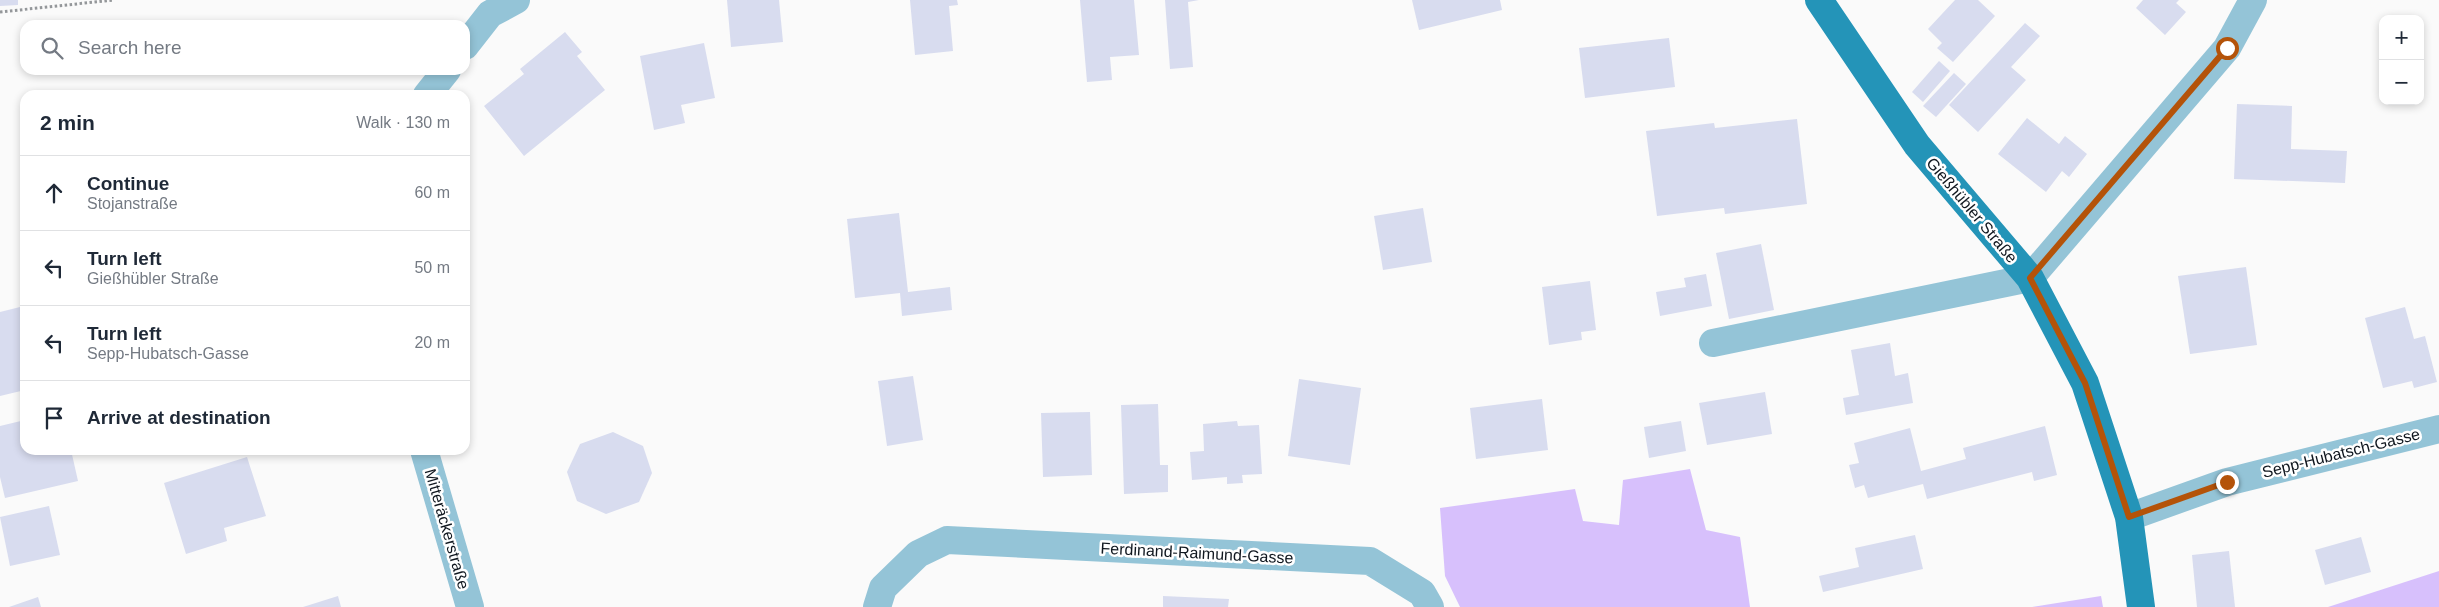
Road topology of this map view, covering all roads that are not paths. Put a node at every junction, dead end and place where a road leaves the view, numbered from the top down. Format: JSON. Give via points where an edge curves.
{"nodes":[{"id":1,"x":516,"y":0,"type":"edge"},
{"id":2,"x":1820,"y":0,"type":"edge"},
{"id":3,"x":2253,"y":0,"type":"edge"},
{"id":4,"x":486,"y":7,"type":"edge"},
{"id":5,"x":470,"y":37,"type":"edge"},
{"id":6,"x":442,"y":75,"type":"edge"},
{"id":7,"x":431,"y":90,"type":"edge"},
{"id":8,"x":2030,"y":278,"type":"junction"},
{"id":9,"x":1713,"y":343,"type":"dead end"},
{"id":10,"x":2439,"y":429,"type":"edge"},
{"id":11,"x":425,"y":455,"type":"edge"},
{"id":12,"x":2129,"y":517,"type":"junction"},
{"id":13,"x":470,"y":607,"type":"edge"},
{"id":14,"x":877,"y":607,"type":"edge"},
{"id":15,"x":1430,"y":607,"type":"edge"},
{"id":16,"x":2141,"y":607,"type":"edge"}],
"edges":[{"from":1,"to":4,"type":"street"},
{"from":2,"to":8,"type":"main road","name":"Gießhübler Straße","via":[[1917,144]]},
{"from":3,"to":8,"type":"street","via":[[2227,48]]},
{"from":4,"to":5,"type":"street"},
{"from":6,"to":7,"type":"street"},
{"from":8,"to":9,"type":"street"},
{"from":8,"to":12,"type":"main road","name":"Gießhübler Straße","via":[[2085,383]]},
{"from":10,"to":12,"type":"street","name":"Sepp-Hubatsch-Gasse","via":[[2227,482]]},
{"from":11,"to":13,"type":"street","name":"Mitteräckerstraße"},
{"from":12,"to":16,"type":"main road","name":"Gießhübler Straße"},
{"from":14,"to":15,"type":"street","name":"Ferdinand-Raimund-Gasse","via":[[883,588],[918,554],[947,540],[1370,561],[1422,593]]}]}
